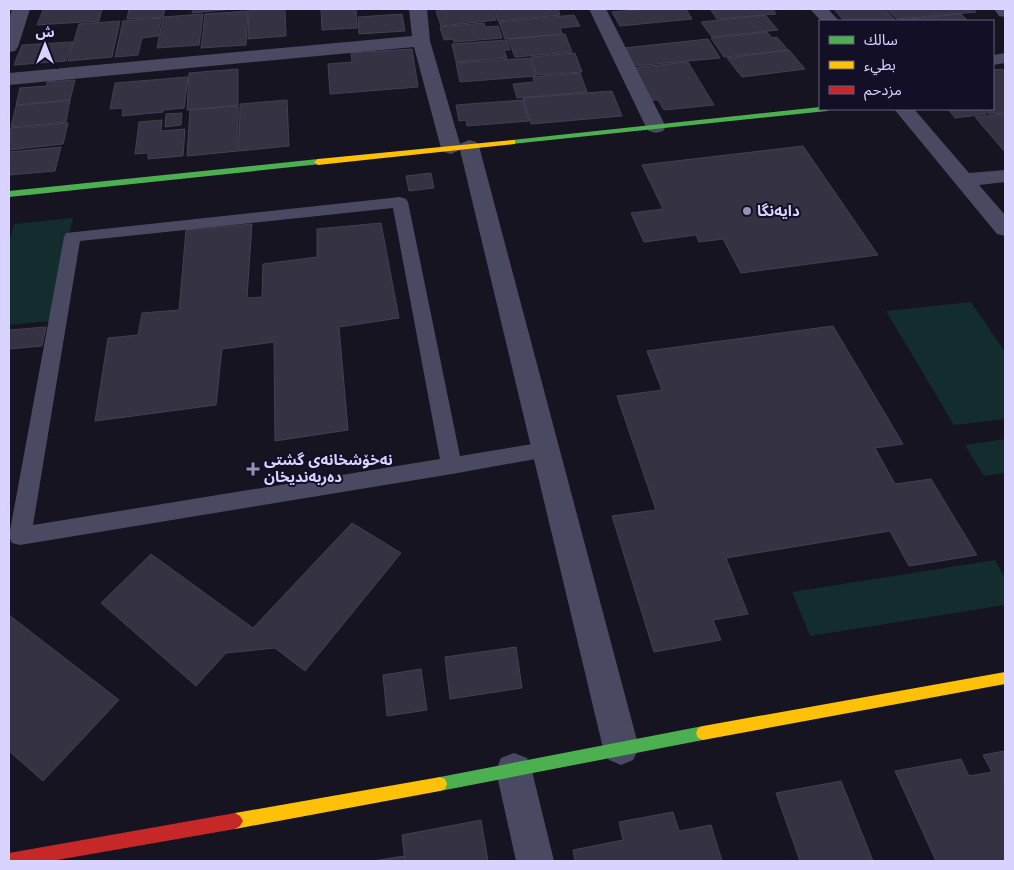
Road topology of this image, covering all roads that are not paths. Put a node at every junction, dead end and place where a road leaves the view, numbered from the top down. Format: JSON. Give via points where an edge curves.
{"nodes":[{"id":1,"x":21,"y":9,"type":"edge"},
{"id":2,"x":418,"y":9,"type":"edge"},
{"id":3,"x":598,"y":9,"type":"edge"},
{"id":4,"x":819,"y":9,"type":"edge"},
{"id":5,"x":1002,"y":9,"type":"edge"},
{"id":6,"x":1005,"y":12,"type":"edge"},
{"id":7,"x":829,"y":20,"type":"edge"},
{"id":8,"x":421,"y":41,"type":"junction"},
{"id":9,"x":9,"y":47,"type":"edge"},
{"id":10,"x":9,"y":79,"type":"edge"},
{"id":11,"x":819,"y":110,"type":"edge"},
{"id":12,"x":905,"y":110,"type":"edge"},
{"id":13,"x":656,"y":127,"type":"junction"},
{"id":14,"x":460,"y":147,"type":"junction"},
{"id":15,"x":1005,"y":176,"type":"edge"},
{"id":16,"x":964,"y":180,"type":"junction"},
{"id":17,"x":9,"y":194,"type":"edge"},
{"id":18,"x":1005,"y":229,"type":"edge"},
{"id":19,"x":545,"y":450,"type":"junction"},
{"id":20,"x":452,"y":466,"type":"junction"},
{"id":21,"x":18,"y":493,"type":"edge"},
{"id":22,"x":1005,"y":678,"type":"edge"},
{"id":23,"x":621,"y":748,"type":"junction"},
{"id":24,"x":514,"y":771,"type":"junction"},
{"id":25,"x":9,"y":861,"type":"edge"},
{"id":26,"x":535,"y":861,"type":"edge"}],
"edges":[{"from":1,"to":9,"type":"street"},
{"from":2,"to":8,"type":"street"},
{"from":3,"to":13,"type":"street"},
{"from":4,"to":7,"type":"street"},
{"from":5,"to":6,"type":"street"},
{"from":8,"to":10,"type":"street"},
{"from":8,"to":14,"type":"street"},
{"from":11,"to":13,"type":"street"},
{"from":12,"to":16,"type":"street"},
{"from":13,"to":14,"type":"street"},
{"from":14,"to":17,"type":"street"},
{"from":14,"to":19,"type":"street"},
{"from":15,"to":16,"type":"street"},
{"from":16,"to":18,"type":"street"},
{"from":19,"to":20,"type":"lane"},
{"from":19,"to":23,"type":"street"},
{"from":20,"to":21,"type":"lane","via":[[20,536]]},
{"from":20,"to":21,"type":"lane","via":[[400,202],[72,237]]},
{"from":22,"to":23,"type":"street"},
{"from":23,"to":24,"type":"street"},
{"from":24,"to":25,"type":"street"},
{"from":24,"to":26,"type":"street"}]}
